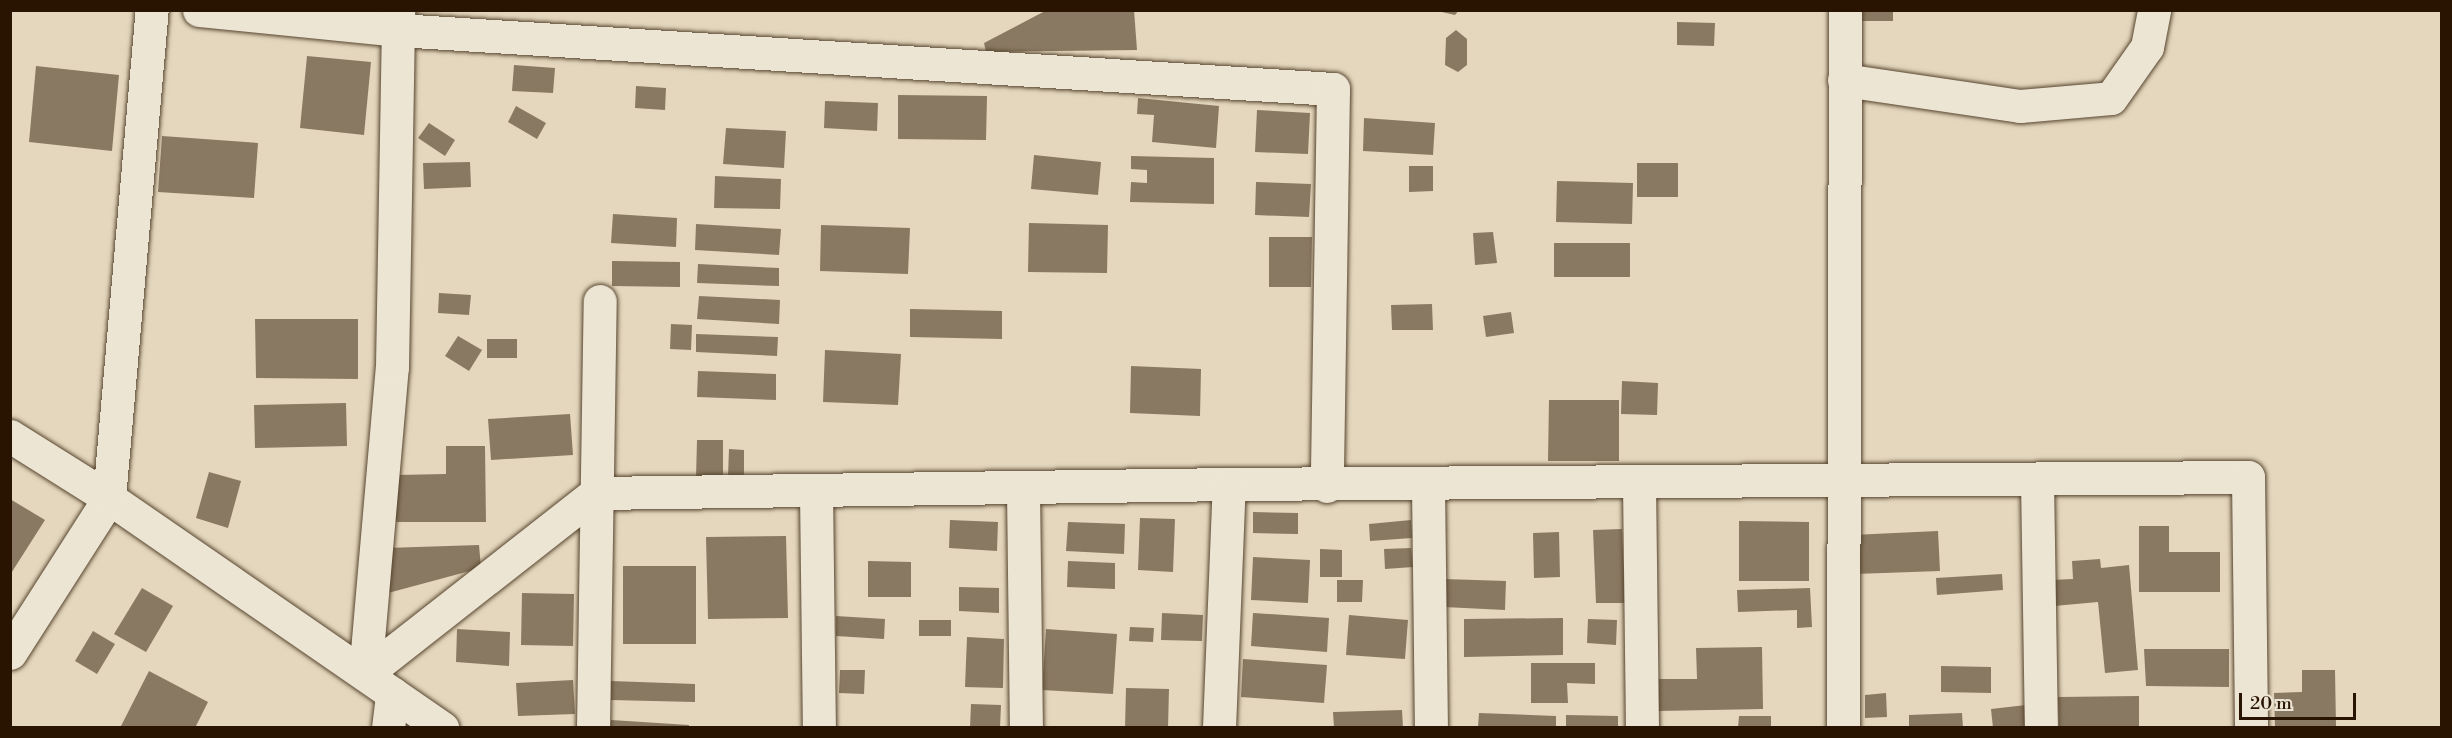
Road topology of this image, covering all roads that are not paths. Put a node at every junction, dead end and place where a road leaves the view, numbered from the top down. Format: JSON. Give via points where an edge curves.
{"nodes":[{"id":1,"x":152,"y":10,"type":"edge"},
{"id":2,"x":199,"y":10,"type":"edge"},
{"id":3,"x":1845,"y":10,"type":"edge"},
{"id":4,"x":2154,"y":10,"type":"edge"},
{"id":5,"x":398,"y":20,"type":"edge"},
{"id":6,"x":1844,"y":81,"type":"junction"},
{"id":7,"x":600,"y":301,"type":"dead end"},
{"id":8,"x":10,"y":436,"type":"edge"},
{"id":9,"x":2037,"y":479,"type":"junction"},
{"id":10,"x":1844,"y":481,"type":"junction"},
{"id":11,"x":1639,"y":483,"type":"junction"},
{"id":12,"x":1229,"y":484,"type":"junction"},
{"id":13,"x":1428,"y":485,"type":"junction"},
{"id":14,"x":1327,"y":486,"type":"junction"},
{"id":15,"x":1023,"y":489,"type":"junction"},
{"id":16,"x":816,"y":491,"type":"junction"},
{"id":17,"x":596,"y":493,"type":"junction"},
{"id":18,"x":109,"y":498,"type":"junction"},
{"id":19,"x":10,"y":653,"type":"edge"},
{"id":20,"x":365,"y":674,"type":"junction"},
{"id":21,"x":392,"y":693,"type":"junction"},
{"id":22,"x":388,"y":728,"type":"edge"},
{"id":23,"x":442,"y":728,"type":"edge"},
{"id":24,"x":593,"y":728,"type":"edge"},
{"id":25,"x":819,"y":728,"type":"edge"},
{"id":26,"x":1026,"y":728,"type":"edge"},
{"id":27,"x":1220,"y":728,"type":"edge"},
{"id":28,"x":1431,"y":728,"type":"edge"},
{"id":29,"x":1642,"y":728,"type":"edge"},
{"id":30,"x":1843,"y":728,"type":"edge"},
{"id":31,"x":2041,"y":728,"type":"edge"},
{"id":32,"x":2251,"y":728,"type":"edge"}],
"edges":[{"from":1,"to":18,"type":"street"},
{"from":2,"to":5,"type":"street"},
{"from":3,"to":6,"type":"street"},
{"from":4,"to":6,"type":"street","via":[[2147,47],[2111,98],[2020,106]]},
{"from":5,"to":14,"type":"street","via":[[1333,89]]},
{"from":5,"to":20,"type":"street","via":[[392,367]]},
{"from":6,"to":10,"type":"street"},
{"from":7,"to":17,"type":"street"},
{"from":8,"to":18,"type":"street"},
{"from":9,"to":10,"type":"street"},
{"from":9,"to":31,"type":"street"},
{"from":9,"to":32,"type":"street","via":[[2248,477]]},
{"from":10,"to":11,"type":"street"},
{"from":10,"to":30,"type":"street"},
{"from":11,"to":13,"type":"street"},
{"from":11,"to":29,"type":"street"},
{"from":12,"to":14,"type":"street"},
{"from":12,"to":15,"type":"street"},
{"from":12,"to":27,"type":"street"},
{"from":13,"to":14,"type":"street"},
{"from":13,"to":28,"type":"street"},
{"from":15,"to":16,"type":"street"},
{"from":15,"to":26,"type":"street"},
{"from":16,"to":17,"type":"street"},
{"from":16,"to":25,"type":"street"},
{"from":17,"to":20,"type":"street"},
{"from":17,"to":24,"type":"street"},
{"from":18,"to":19,"type":"street"},
{"from":18,"to":20,"type":"street"},
{"from":20,"to":21,"type":"street"},
{"from":21,"to":22,"type":"street"},
{"from":21,"to":23,"type":"street"}]}
